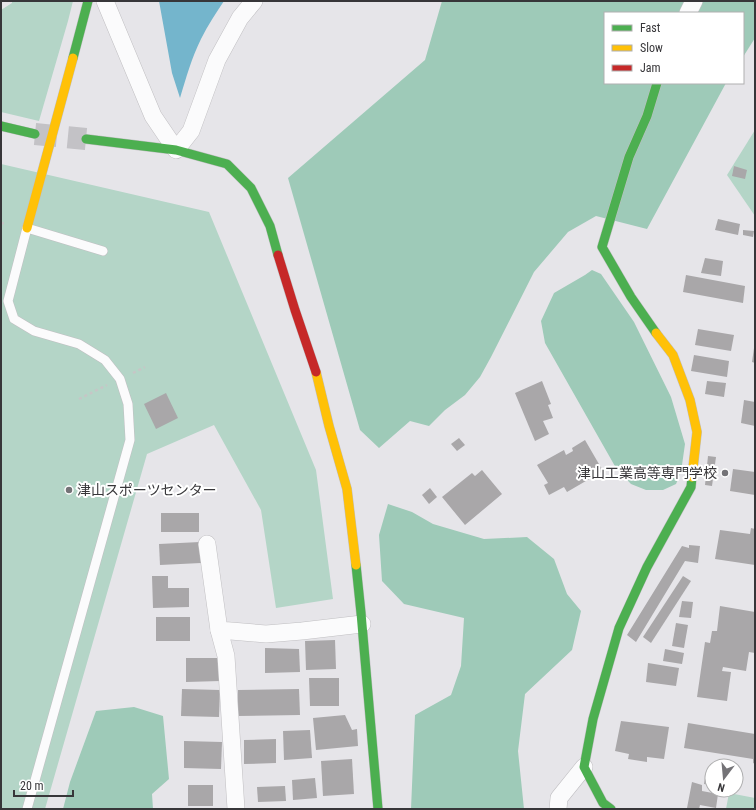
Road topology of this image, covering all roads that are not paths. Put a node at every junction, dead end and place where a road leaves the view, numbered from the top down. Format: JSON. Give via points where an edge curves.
{"nodes":[{"id":1,"x":88,"y":1,"type":"edge"},
{"id":2,"x":105,"y":1,"type":"edge"},
{"id":3,"x":254,"y":1,"type":"edge"},
{"id":4,"x":694,"y":1,"type":"edge"},
{"id":5,"x":688,"y":12,"type":"edge"},
{"id":6,"x":657,"y":84,"type":"edge"},
{"id":7,"x":1,"y":126,"type":"edge"},
{"id":8,"x":35,"y":134,"type":"tunnel mouth"},
{"id":9,"x":86,"y":139,"type":"tunnel mouth"},
{"id":10,"x":176,"y":150,"type":"junction"},
{"id":11,"x":27,"y":228,"type":"junction"},
{"id":12,"x":103,"y":251,"type":"dead end"},
{"id":13,"x":207,"y":544,"type":"dead end"},
{"id":14,"x":362,"y":624,"type":"junction"},
{"id":15,"x":219,"y":630,"type":"junction"},
{"id":16,"x":584,"y":766,"type":"junction"},
{"id":17,"x":27,"y":809,"type":"edge"},
{"id":18,"x":236,"y":809,"type":"edge"},
{"id":19,"x":378,"y":809,"type":"edge"},
{"id":20,"x":558,"y":809,"type":"edge"},
{"id":21,"x":611,"y":809,"type":"edge"}],
"edges":[{"from":1,"to":11,"type":"street"},
{"from":2,"to":10,"type":"street","via":[[153,116]]},
{"from":3,"to":10,"type":"street","via":[[240,18],[217,60],[191,131]]},
{"from":4,"to":5,"type":"street"},
{"from":6,"to":16,"type":"street","via":[[647,116],[629,157],[602,247],[631,297],[673,355],[690,400],[697,432],[691,488],[647,567],[620,628],[593,719]]},
{"from":7,"to":8,"type":"street"},
{"from":9,"to":10,"type":"street"},
{"from":10,"to":14,"type":"street","via":[[227,164],[251,188],[270,226],[315,368],[347,489]]},
{"from":11,"to":12,"type":"lane"},
{"from":11,"to":17,"type":"lane","via":[[8,301],[14,319],[34,331],[79,344],[104,360],[120,379],[128,404],[130,440]]},
{"from":13,"to":15,"type":"street"},
{"from":14,"to":15,"type":"street","via":[[266,634]]},
{"from":14,"to":19,"type":"street"},
{"from":15,"to":18,"type":"street","via":[[226,656]]},
{"from":16,"to":20,"type":"street","via":[[559,798]]},
{"from":16,"to":21,"type":"street","via":[[603,803]]}]}
